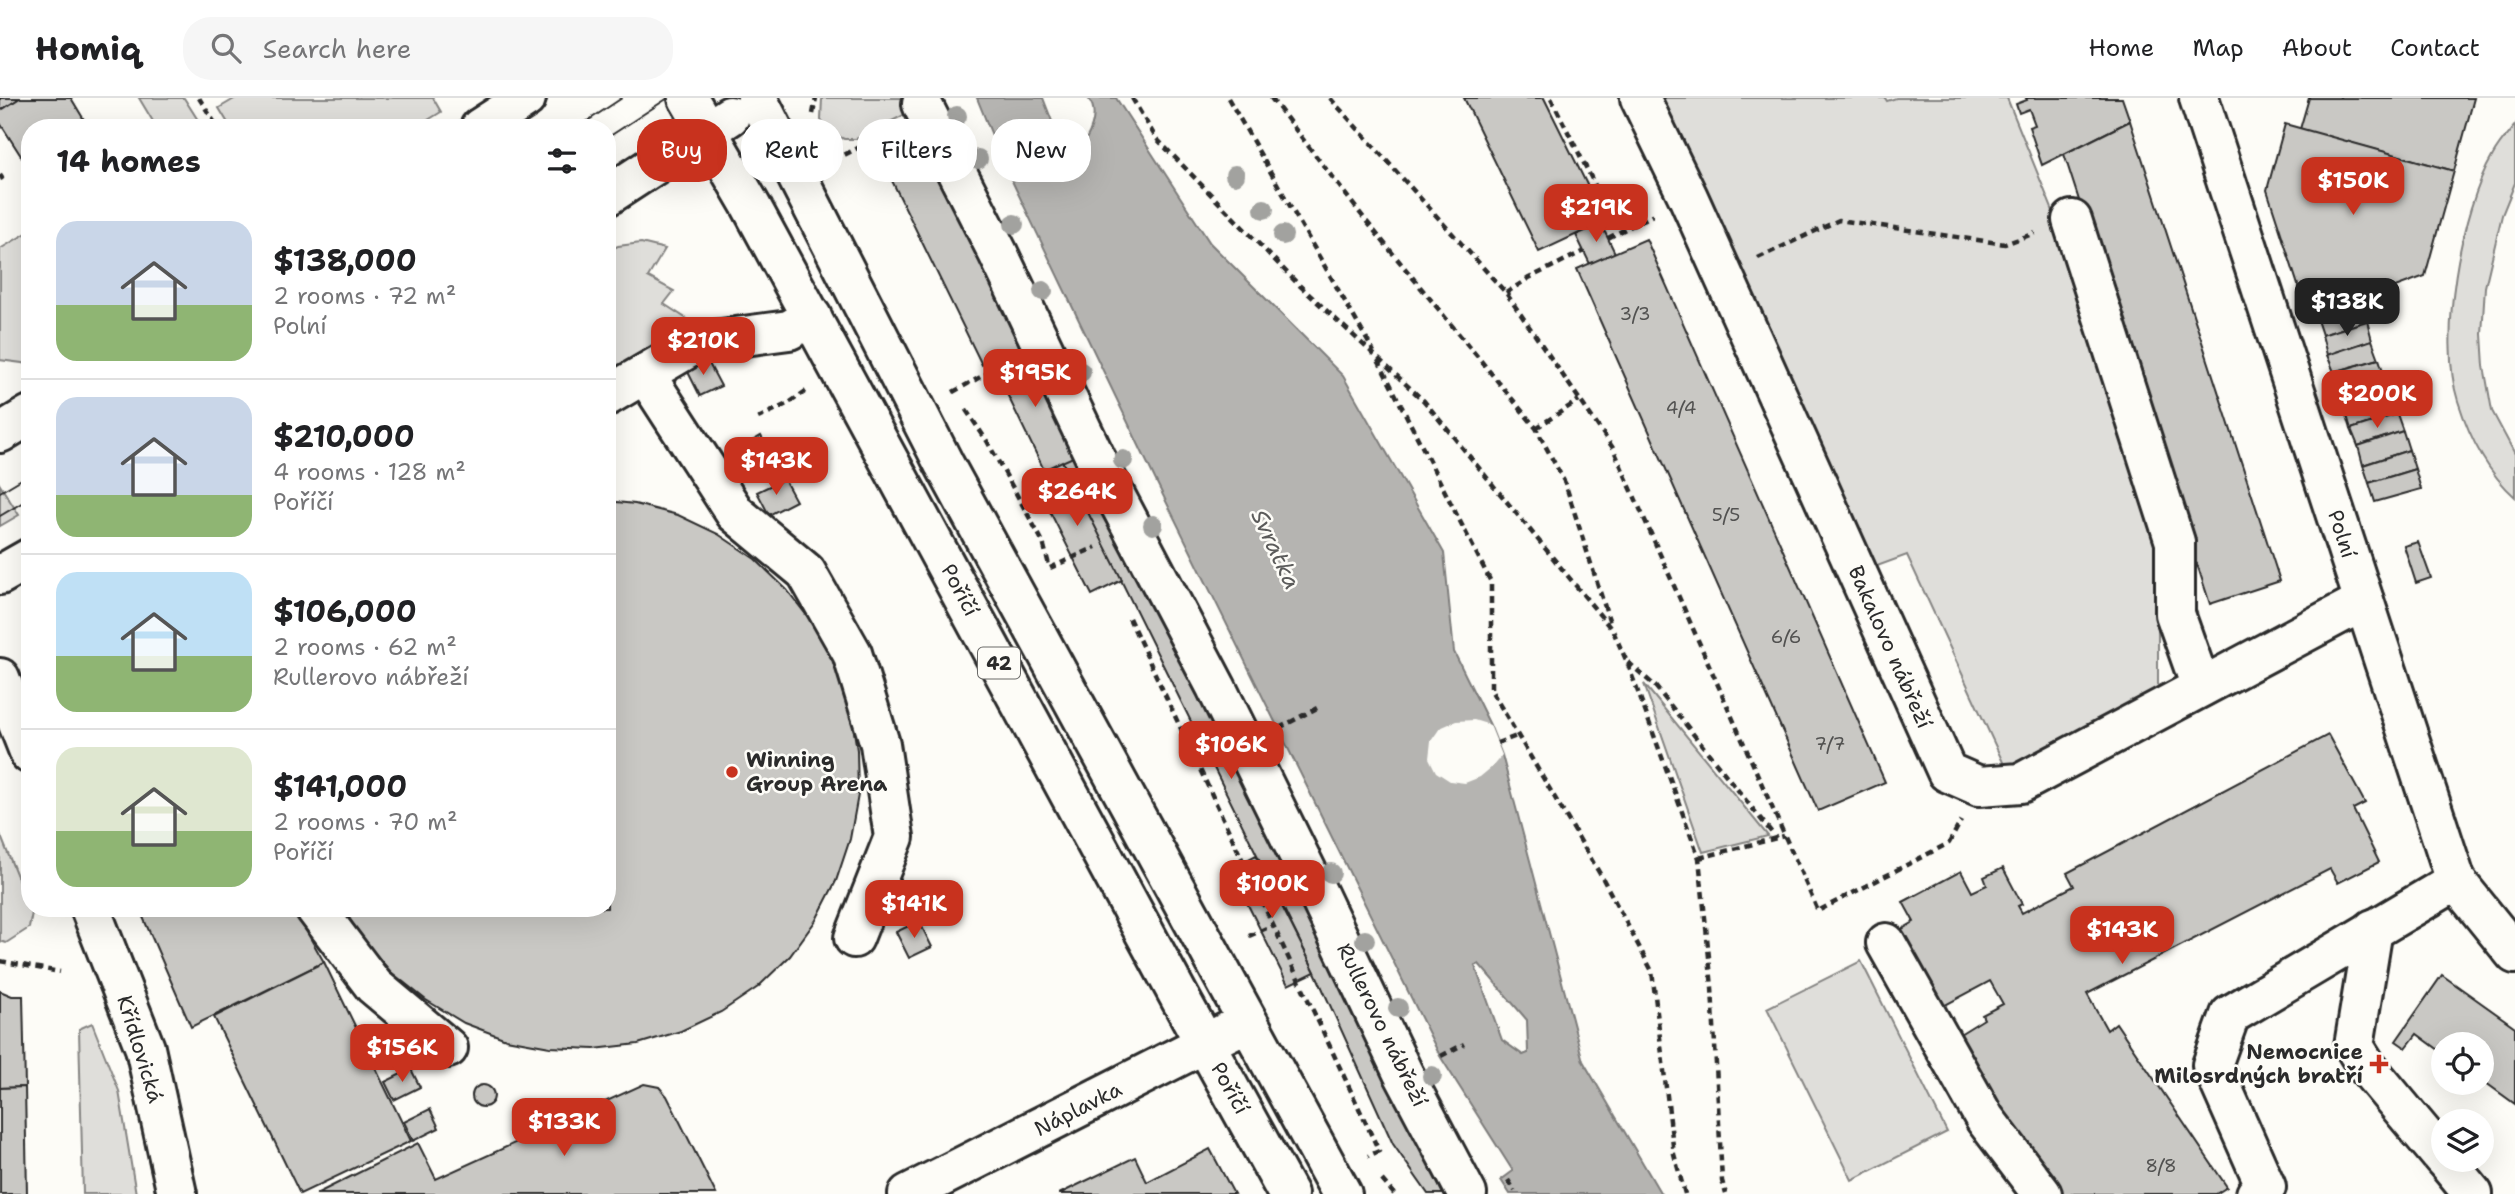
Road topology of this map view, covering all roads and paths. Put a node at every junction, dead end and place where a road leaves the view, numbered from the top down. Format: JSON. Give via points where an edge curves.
{"nodes":[{"id":1,"x":211,"y":98,"type":"edge"},
{"id":2,"x":526,"y":98,"type":"edge"},
{"id":3,"x":688,"y":98,"type":"edge"},
{"id":4,"x":1132,"y":98,"type":"edge"},
{"id":5,"x":1228,"y":98,"type":"edge"},
{"id":6,"x":1271,"y":98,"type":"edge"},
{"id":7,"x":1330,"y":98,"type":"edge"},
{"id":8,"x":1551,"y":98,"type":"edge"},
{"id":9,"x":1640,"y":98,"type":"edge"},
{"id":10,"x":2199,"y":98,"type":"edge"},
{"id":11,"x":201,"y":101,"type":"edge"},
{"id":12,"x":922,"y":104,"type":"dead end"},
{"id":13,"x":736,"y":111,"type":"edge"},
{"id":14,"x":212,"y":119,"type":"edge"},
{"id":15,"x":494,"y":119,"type":"edge"},
{"id":16,"x":616,"y":190,"type":"edge"},
{"id":17,"x":1609,"y":213,"type":"dead end"},
{"id":18,"x":2072,"y":220,"type":"joint"},
{"id":19,"x":1584,"y":251,"type":"dead end"},
{"id":20,"x":1722,"y":274,"type":"junction"},
{"id":21,"x":1506,"y":293,"type":"junction"},
{"id":22,"x":812,"y":317,"type":"junction"},
{"id":23,"x":1377,"y":357,"type":"junction"},
{"id":24,"x":995,"y":369,"type":"dead end"},
{"id":25,"x":645,"y":374,"type":"junction"},
{"id":26,"x":616,"y":391,"type":"edge"},
{"id":27,"x":952,"y":392,"type":"dead end"},
{"id":28,"x":1579,"y":400,"type":"junction"},
{"id":29,"x":789,"y":403,"type":"dead end"},
{"id":30,"x":758,"y":418,"type":"dead end"},
{"id":31,"x":21,"y":420,"type":"edge"},
{"id":32,"x":1536,"y":428,"type":"junction"},
{"id":33,"x":0,"y":433,"type":"edge"},
{"id":34,"x":1101,"y":559,"type":"dead end"},
{"id":35,"x":21,"y":563,"type":"edge"},
{"id":36,"x":1050,"y":568,"type":"dead end"},
{"id":37,"x":0,"y":575,"type":"edge"},
{"id":38,"x":2364,"y":601,"type":"junction"},
{"id":39,"x":1125,"y":609,"type":"dead end"},
{"id":40,"x":1613,"y":631,"type":"junction"},
{"id":41,"x":1627,"y":662,"type":"junction"},
{"id":42,"x":0,"y":678,"type":"edge"},
{"id":43,"x":2201,"y":687,"type":"junction"},
{"id":44,"x":1317,"y":708,"type":"dead end"},
{"id":45,"x":21,"y":731,"type":"edge"},
{"id":46,"x":1269,"y":733,"type":"dead end"},
{"id":47,"x":1517,"y":736,"type":"junction"},
{"id":48,"x":1497,"y":743,"type":"dead end"},
{"id":49,"x":1979,"y":786,"type":"junction"},
{"id":50,"x":1784,"y":836,"type":"junction"},
{"id":51,"x":1776,"y":838,"type":"junction"},
{"id":52,"x":1699,"y":859,"type":"junction"},
{"id":53,"x":2456,"y":881,"type":"junction"},
{"id":54,"x":94,"y":917,"type":"edge"},
{"id":55,"x":322,"y":917,"type":"edge"},
{"id":56,"x":1273,"y":925,"type":"junction"},
{"id":57,"x":2373,"y":929,"type":"junction"},
{"id":58,"x":854,"y":938,"type":"dead end"},
{"id":59,"x":1244,"y":939,"type":"dead end"},
{"id":60,"x":1886,"y":943,"type":"dead end"},
{"id":61,"x":2515,"y":954,"type":"edge"},
{"id":62,"x":0,"y":961,"type":"edge"},
{"id":63,"x":60,"y":972,"type":"dead end"},
{"id":64,"x":1247,"y":1022,"type":"junction"},
{"id":65,"x":1205,"y":1043,"type":"junction"},
{"id":66,"x":1464,"y":1044,"type":"dead end"},
{"id":67,"x":448,"y":1048,"type":"dead end"},
{"id":68,"x":1440,"y":1056,"type":"dead end"},
{"id":69,"x":2431,"y":1143,"type":"edge"},
{"id":70,"x":1364,"y":1158,"type":"dead end"},
{"id":71,"x":2455,"y":1172,"type":"edge"},
{"id":72,"x":177,"y":1194,"type":"edge"},
{"id":73,"x":908,"y":1194,"type":"edge"},
{"id":74,"x":1288,"y":1194,"type":"edge"},
{"id":75,"x":1342,"y":1194,"type":"edge"},
{"id":76,"x":1467,"y":1194,"type":"edge"},
{"id":77,"x":1685,"y":1194,"type":"edge"},
{"id":78,"x":1726,"y":1194,"type":"edge"},
{"id":79,"x":2042,"y":1194,"type":"edge"},
{"id":80,"x":2256,"y":1194,"type":"edge"},
{"id":81,"x":2473,"y":1194,"type":"edge"}],
"edges":[{"from":1,"to":11,"type":"path"},
{"from":2,"to":15,"type":"street"},
{"from":3,"to":13,"type":"street","name":"Poříčí","number":"42"},
{"from":4,"to":23,"type":"path","via":[[1156,138],[1298,284]]},
{"from":5,"to":23,"type":"path"},
{"from":6,"to":32,"type":"path"},
{"from":7,"to":21,"type":"path"},
{"from":8,"to":17,"type":"path"},
{"from":9,"to":20,"type":"street","name":"Bakalovo nábřeží"},
{"from":10,"to":38,"type":"street","name":"Polní"},
{"from":11,"to":14,"type":"path"},
{"from":12,"to":76,"type":"street","name":"Rullerovo nábřeží"},
{"from":13,"to":16,"type":"street"},
{"from":13,"to":22,"type":"street","name":"Poříčí","number":"42"},
{"from":13,"to":64,"type":"street","name":"Poříčí","number":"42","via":[[944,464]]},
{"from":18,"to":20,"type":"path","via":[[2005,244],[1839,220]]},
{"from":18,"to":43,"type":"street","via":[[2175,542],[2175,614]]},
{"from":19,"to":21,"type":"path"},
{"from":20,"to":49,"type":"street","name":"Bakalovo nábřeží","via":[[1947,772]]},
{"from":21,"to":28,"type":"path"},
{"from":22,"to":25,"type":"street","via":[[789,330],[699,342]]},
{"from":22,"to":65,"type":"street","name":"Poříčí","number":"42"},
{"from":23,"to":40,"type":"path","via":[[1424,401]]},
{"from":23,"to":47,"type":"path","via":[[1492,582],[1491,690]]},
{"from":24,"to":27,"type":"path"},
{"from":25,"to":26,"type":"street"},
{"from":25,"to":58,"type":"street","via":[[734,513],[806,572],[852,653],[880,744],[894,837]]},
{"from":28,"to":32,"type":"path"},
{"from":28,"to":50,"type":"path","via":[[1613,448]]},
{"from":29,"to":30,"type":"path"},
{"from":31,"to":33,"type":"street"},
{"from":32,"to":40,"type":"path","via":[[1564,483]]},
{"from":34,"to":36,"type":"path","via":[[1095,546]]},
{"from":35,"to":37,"type":"street"},
{"from":38,"to":43,"type":"street","name":"Bakalovo nábřeží"},
{"from":38,"to":53,"type":"street","name":"Polní"},
{"from":39,"to":56,"type":"path"},
{"from":40,"to":41,"type":"path"},
{"from":41,"to":51,"type":"path","via":[[1655,687]]},
{"from":41,"to":52,"type":"path"},
{"from":42,"to":45,"type":"street"},
{"from":43,"to":49,"type":"street","name":"Bakalovo nábřeží","via":[[2021,782]]},
{"from":44,"to":46,"type":"path"},
{"from":47,"to":48,"type":"path"},
{"from":47,"to":77,"type":"path","via":[[1652,971],[1674,1154]]},
{"from":49,"to":50,"type":"path","via":[[1949,843],[1818,911]]},
{"from":50,"to":51,"type":"path"},
{"from":51,"to":52,"type":"path"},
{"from":52,"to":78,"type":"path","via":[[1712,987],[1721,1181]]},
{"from":53,"to":57,"type":"street"},
{"from":53,"to":61,"type":"street","name":"Polní"},
{"from":54,"to":72,"type":"street","name":"Křídlovická","via":[[145,1048]]},
{"from":55,"to":67,"type":"street","via":[[374,986]]},
{"from":56,"to":59,"type":"path"},
{"from":56,"to":70,"type":"path","via":[[1379,1151]]},
{"from":57,"to":69,"type":"street","via":[[2354,1046]]},
{"from":57,"to":80,"type":"street","via":[[2230,1015],[2212,1065],[2266,1187]]},
{"from":60,"to":79,"type":"street","via":[[1985,1119]]},
{"from":62,"to":63,"type":"path"},
{"from":64,"to":65,"type":"street","name":"Náplavka"},
{"from":64,"to":75,"type":"street","name":"Poříčí","number":"42"},
{"from":65,"to":73,"type":"street","name":"Náplavka"},
{"from":65,"to":74,"type":"street","name":"Poříčí","number":"42"},
{"from":66,"to":68,"type":"path"},
{"from":71,"to":81,"type":"street"}]}
